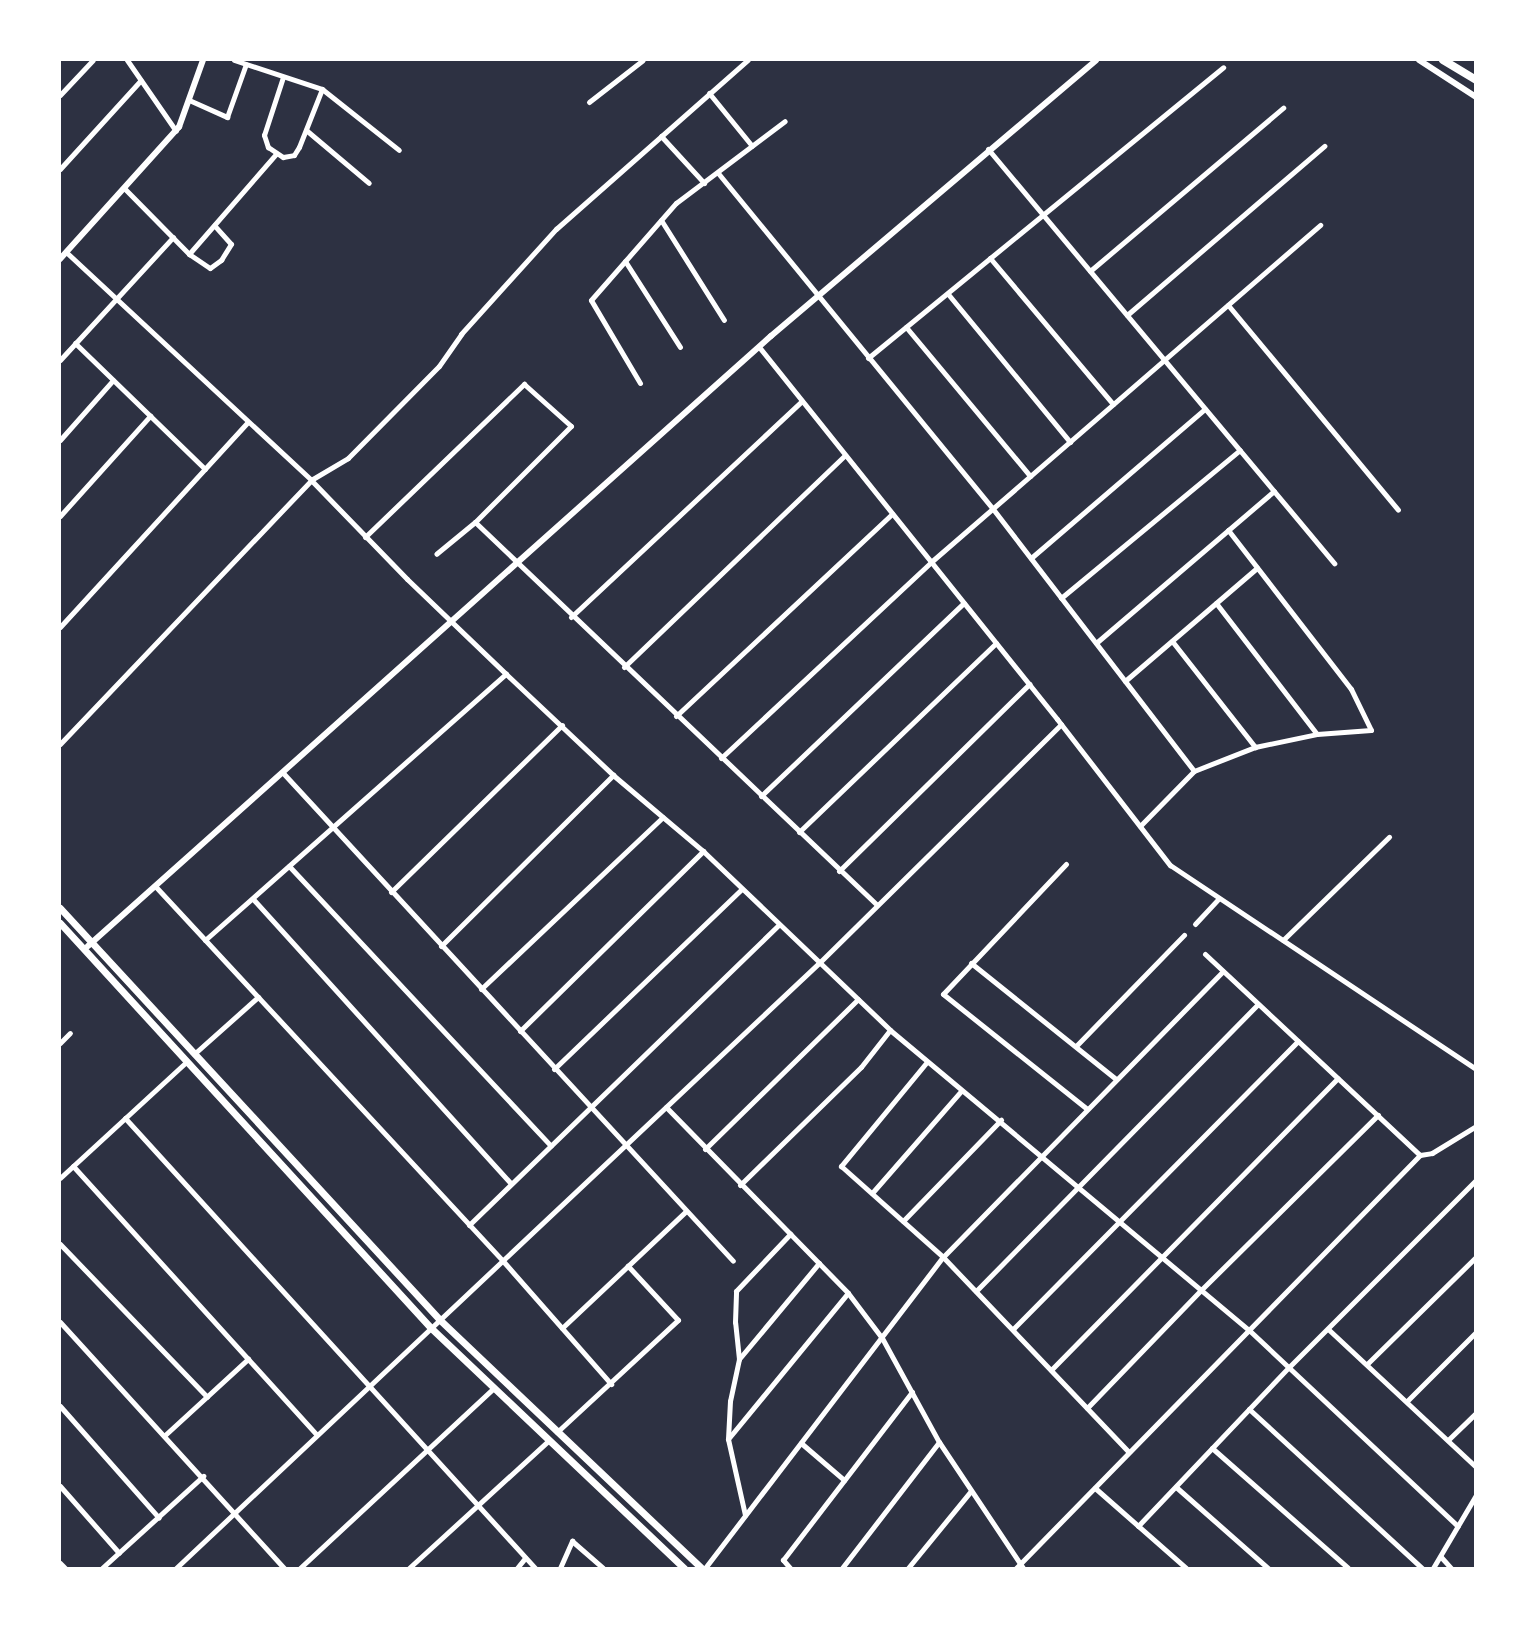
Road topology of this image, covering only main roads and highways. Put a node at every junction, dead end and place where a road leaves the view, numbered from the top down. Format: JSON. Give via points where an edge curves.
{"nodes":[{"id":1,"x":1443,"y":60,"type":"edge"},
{"id":2,"x":1475,"y":80,"type":"edge"},
{"id":3,"x":60,"y":908,"type":"edge"},
{"id":4,"x":60,"y":923,"type":"edge"},
{"id":5,"x":684,"y":1569,"type":"edge"},
{"id":6,"x":703,"y":1569,"type":"edge"}],
"edges":[{"from":1,"to":2,"type":"highway"},
{"from":3,"to":6,"type":"main road","via":[[440,1320]]},
{"from":4,"to":5,"type":"main road","via":[[432,1328]]}]}
